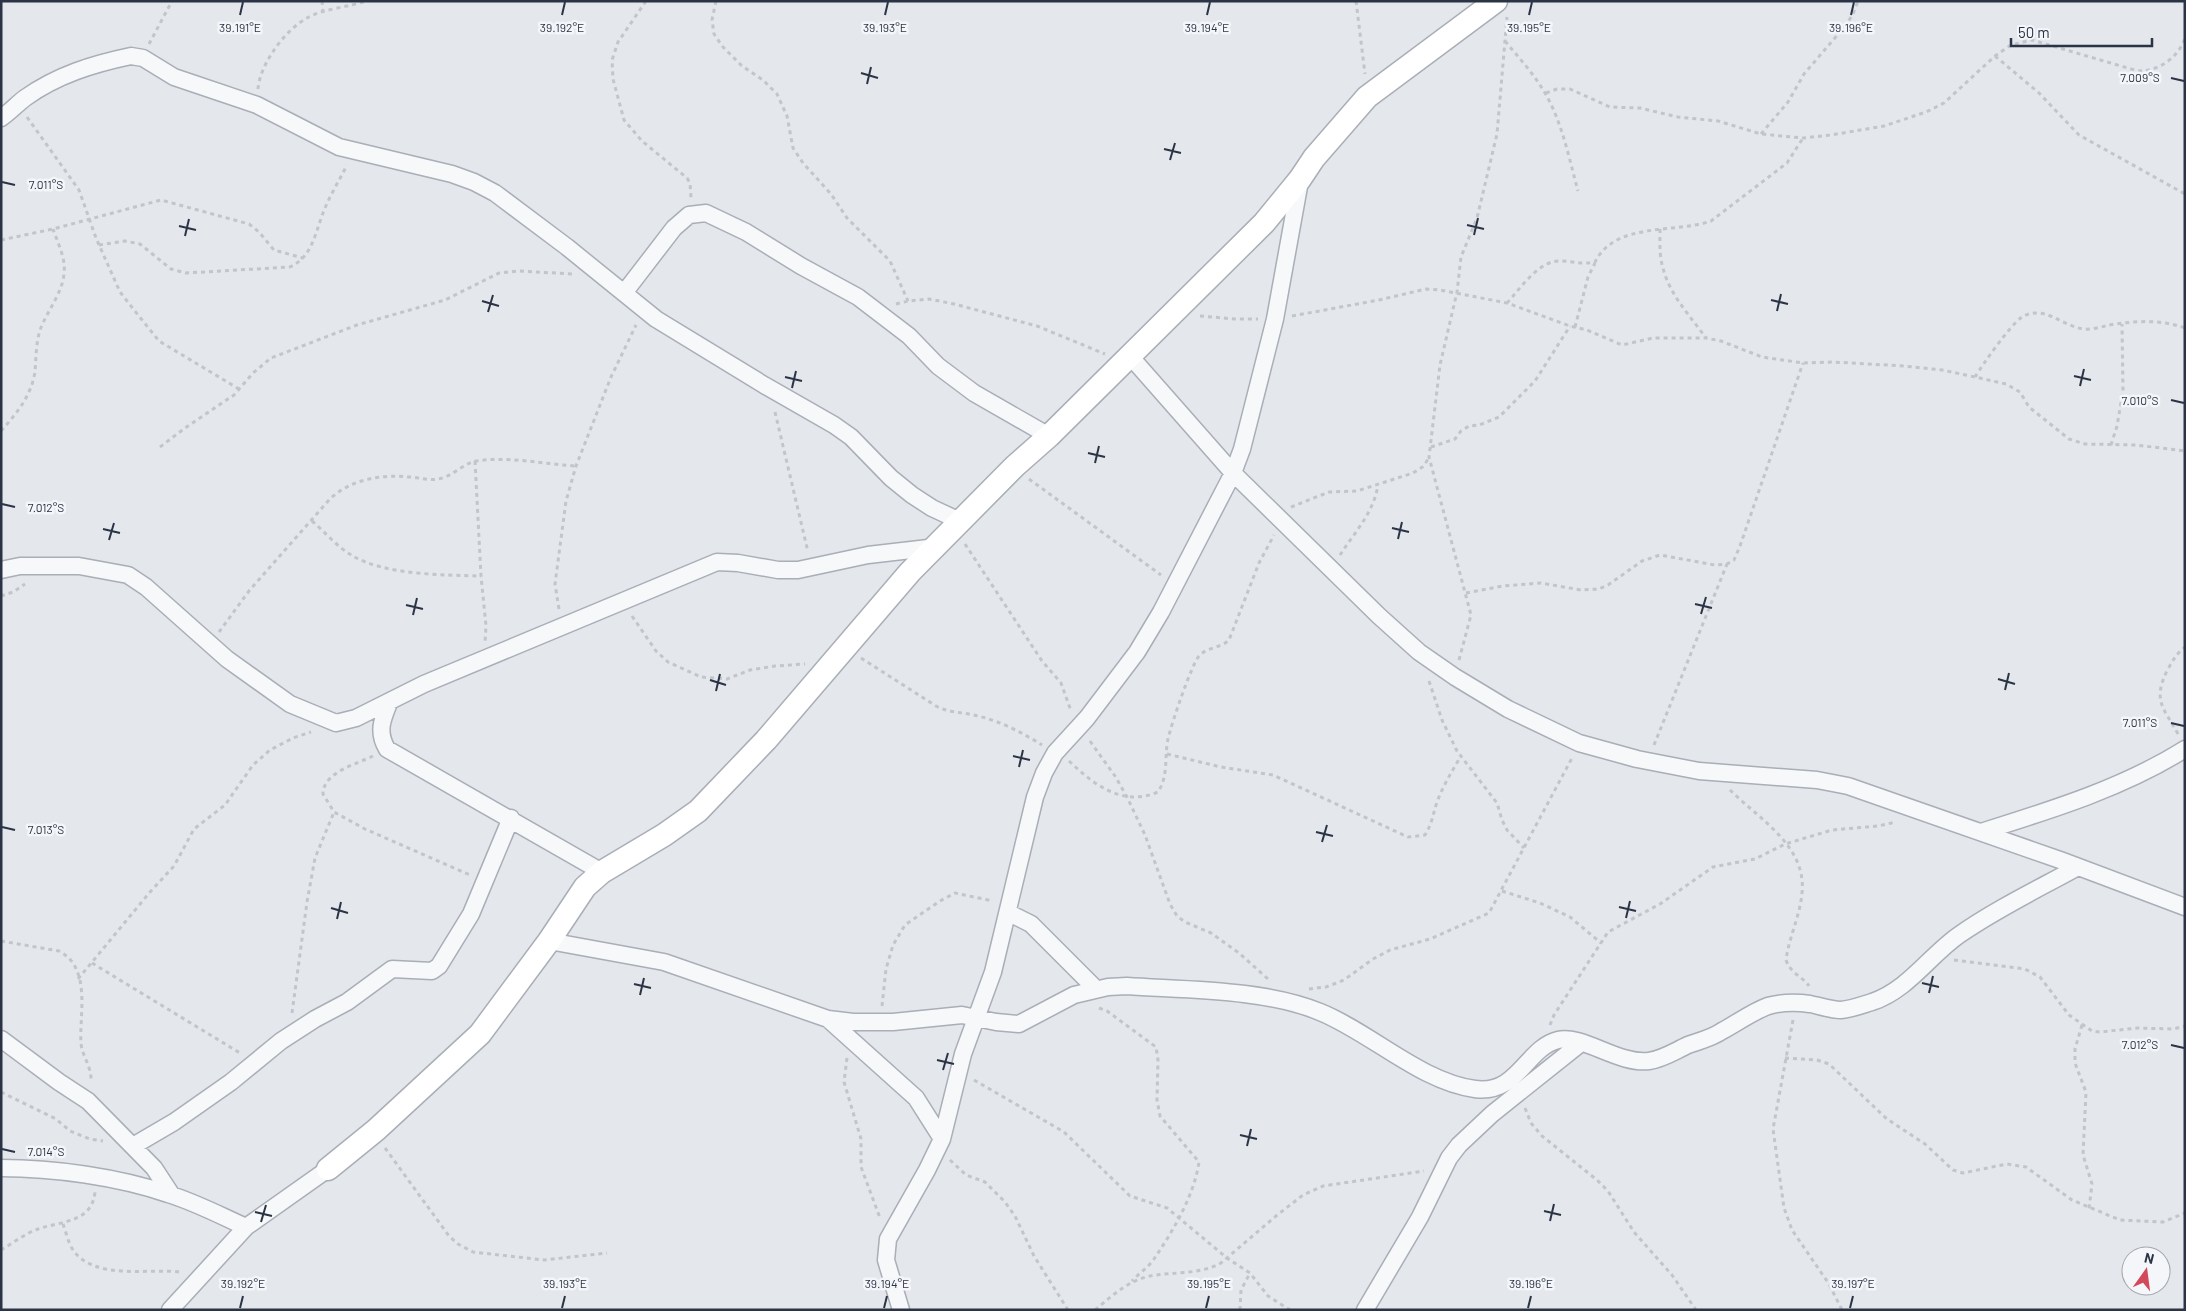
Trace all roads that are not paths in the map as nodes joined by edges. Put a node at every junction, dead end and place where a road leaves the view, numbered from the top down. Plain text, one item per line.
1 (1502, 6) edge
2 (1, 118) edge
3 (1300, 179) junction
4 (624, 293) junction
5 (1127, 359) junction
6 (1049, 436) junction
7 (1233, 473) junction
8 (959, 525) junction
9 (937, 547) junction
10 (1, 570) edge
11 (389, 703) junction
12 (2183, 743) edge
13 (511, 818) junction
14 (1981, 832) junction
15 (2078, 866) junction
16 (602, 872) junction
17 (2185, 907) edge
18 (1010, 910) junction
19 (549, 941) junction
20 (1096, 990) junction
21 (977, 1018) junction
22 (828, 1019) junction
23 (1, 1039) edge
24 (1582, 1043) junction
25 (131, 1144) junction
26 (939, 1145) junction
27 (1, 1168) edge
28 (328, 1169) joint
29 (171, 1194) junction
30 (246, 1227) junction
31 (170, 1310) edge
32 (901, 1310) edge
33 (1365, 1310) edge

1 - 3 street
2 - 4 street
3 - 5 street
3 - 7 street
4 - 6 street
4 - 8 street
5 - 6 street
5 - 7 street
6 - 8 street
7 - 14 street
7 - 18 street
8 - 9 street
9 - 11 street
9 - 16 street
10 - 11 street
11 - 13 street
12 - 14 street
13 - 16 street
13 - 25 street
14 - 15 street
15 - 17 street
15 - 24 street
16 - 19 street
18 - 20 street
18 - 21 street
19 - 22 street
19 - 28 street
20 - 21 street
20 - 24 street
21 - 22 street
21 - 26 street
22 - 26 street
23 - 25 street
24 - 33 street
25 - 29 street
26 - 32 street
27 - 29 street
28 - 30 street
29 - 30 street
30 - 31 street

